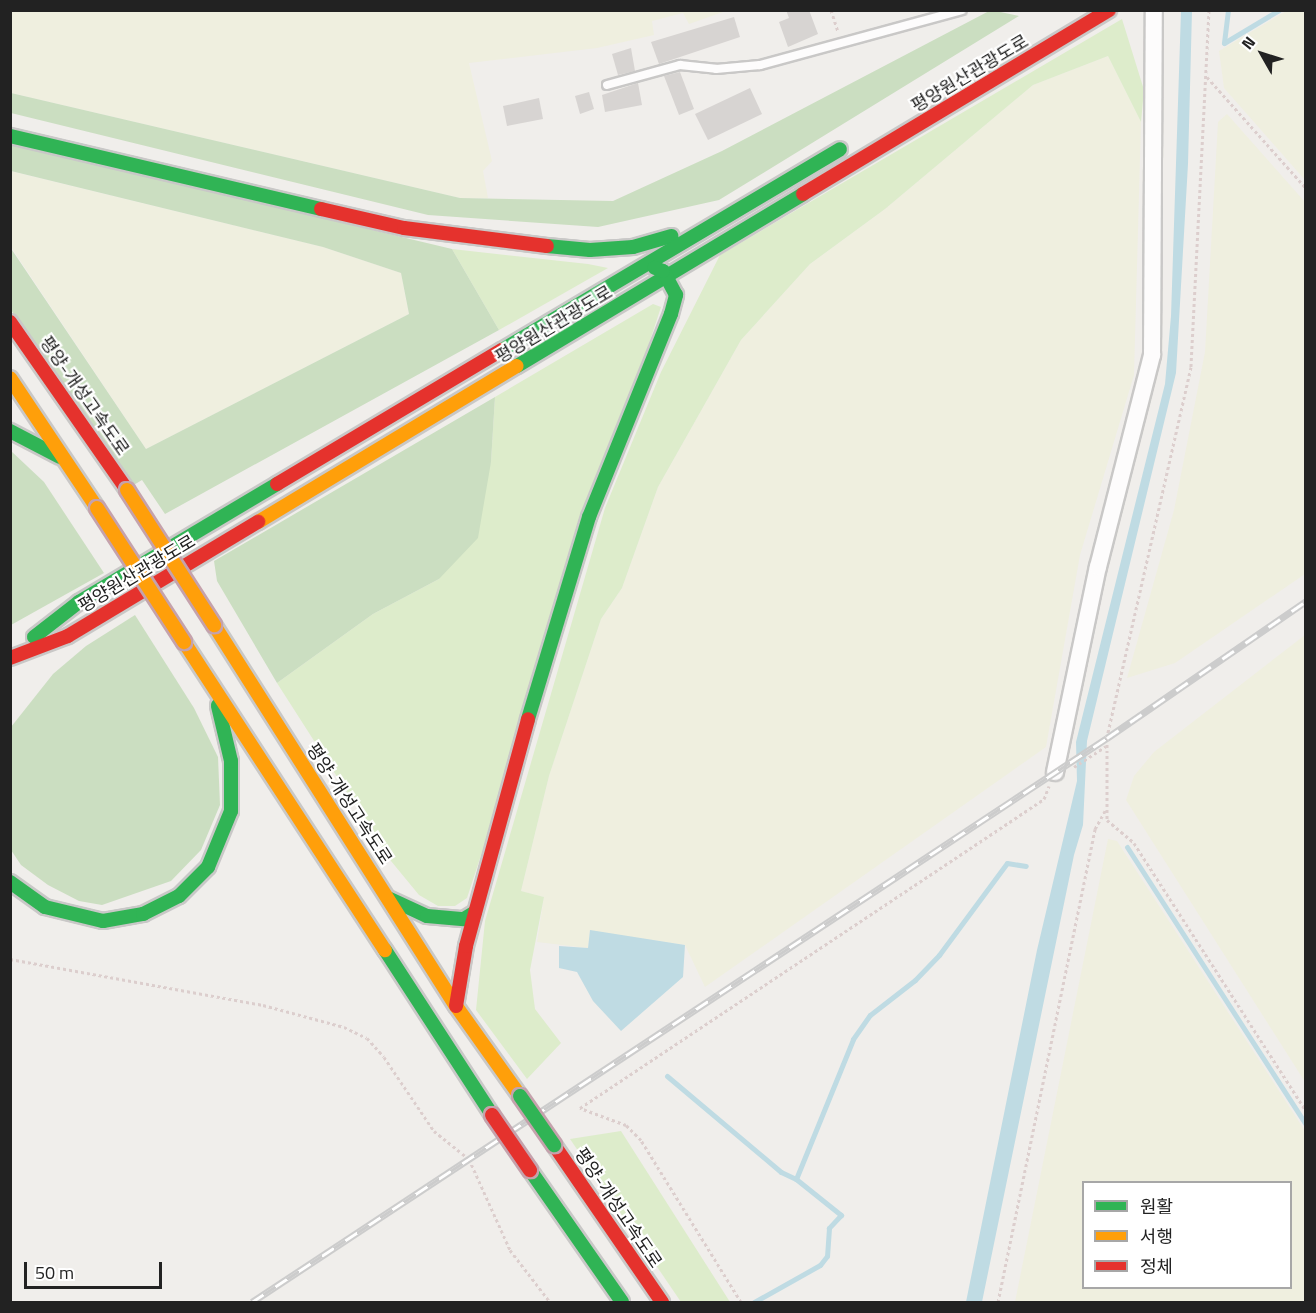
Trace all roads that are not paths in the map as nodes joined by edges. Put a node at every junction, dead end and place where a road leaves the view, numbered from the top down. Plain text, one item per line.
1 (962, 10) edge
2 (1109, 10) edge
3 (1154, 10) edge
4 (607, 85) dead end
5 (10, 136) edge
6 (849, 144) dead end
7 (715, 223) junction
8 (641, 267) junction
9 (668, 278) junction
10 (10, 321) edge
11 (10, 378) edge
12 (10, 431) edge
13 (65, 460) junction
14 (10, 657) edge
15 (206, 671) junction
16 (1054, 772) road end
17 (10, 882) edge
18 (388, 898) junction
19 (475, 912) junction
20 (456, 1006) junction
21 (622, 1302) edge
22 (662, 1302) edge

1 - 4 lane
2 - 9 highway, 평양원산관광도로
3 - 16 street
5 - 7 highway
6 - 7 highway, 평양원산관광도로
7 - 8 highway, 평양원산관광도로
8 - 9 highway
8 - 14 highway, 평양원산관광도로
9 - 14 highway, 평양원산관광도로
9 - 19 highway
10 - 18 highway, 평양-개성고속도로, bridge
11 - 13 highway
12 - 13 highway
13 - 15 highway, bridge
15 - 17 highway
15 - 21 highway, bridge
18 - 19 highway
18 - 20 highway, 평양-개성고속도로
19 - 20 highway
20 - 22 highway, 평양-개성고속도로, bridge

